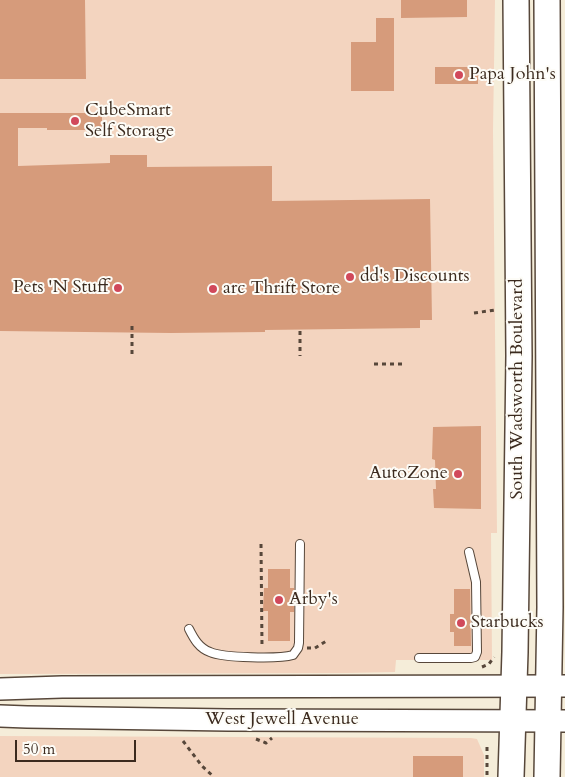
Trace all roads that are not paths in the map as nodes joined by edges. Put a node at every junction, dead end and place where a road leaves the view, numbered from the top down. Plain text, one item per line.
1 (516, 0) edge
2 (547, 0) edge
3 (300, 544) dead end
4 (468, 552) dead end
5 (189, 629) dead end
6 (419, 658) dead end
7 (514, 686) junction
8 (557, 686) edge
9 (0, 689) edge
10 (0, 716) edge
11 (512, 721) junction
12 (557, 721) edge
13 (511, 777) edge
14 (547, 777) edge

1 - 7 main road, South Wadsworth Boulevard
2 - 8 main road, South Wadsworth Boulevard
3 - 5 lane
4 - 6 lane
7 - 8 main road, West Jewell Avenue
7 - 9 main road, West Jewell Avenue
7 - 11 main road, South Wadsworth Boulevard
8 - 12 main road, South Wadsworth Boulevard
10 - 11 main road, West Jewell Avenue
11 - 12 main road, West Jewell Avenue
11 - 13 main road, South Wadsworth Boulevard
12 - 14 main road, South Wadsworth Boulevard

